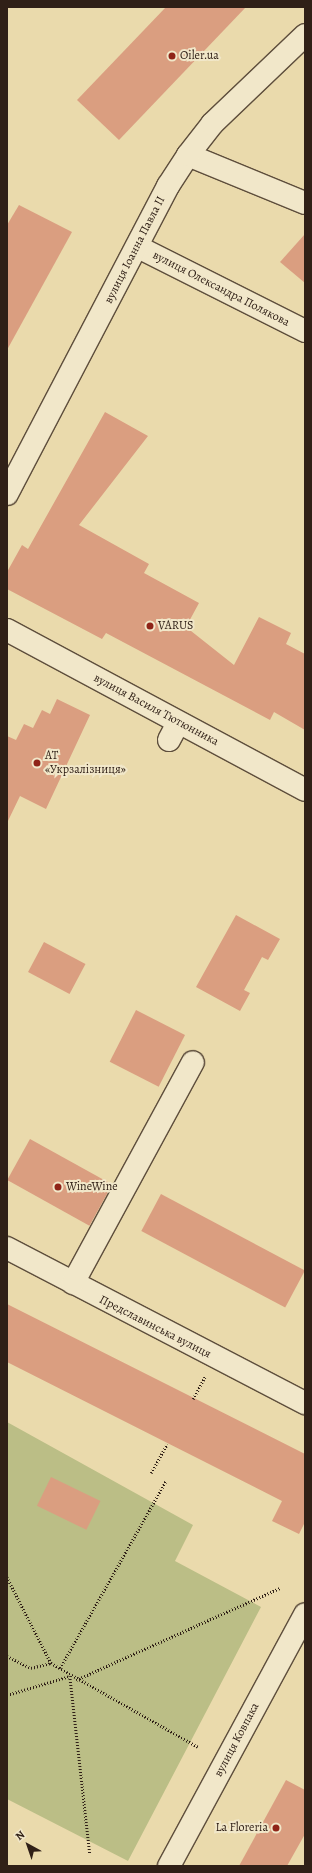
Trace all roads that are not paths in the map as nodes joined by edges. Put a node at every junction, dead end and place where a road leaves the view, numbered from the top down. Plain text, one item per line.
1 (305, 35) edge
2 (188, 155) junction
3 (305, 203) edge
4 (138, 247) junction
5 (305, 331) edge
6 (7, 494) edge
7 (7, 630) edge
8 (305, 790) edge
9 (193, 1062) dead end
10 (7, 1248) edge
11 (73, 1283) junction
12 (305, 1403) edge
13 (305, 1614) edge
14 (170, 1866) edge

1 - 2 street, вулиця Іоанна Павла II
2 - 3 street
2 - 4 street, вулиця Іоанна Павла II
4 - 5 street, вулиця Олександра Полякова
4 - 6 street, вулиця Іоанна Павла II
7 - 8 street, вулиця Василя Тютюнника
9 - 11 street
10 - 11 street, Предславинська вулиця
11 - 12 street, Предславинська вулиця
13 - 14 street, вулиця Ковпака

